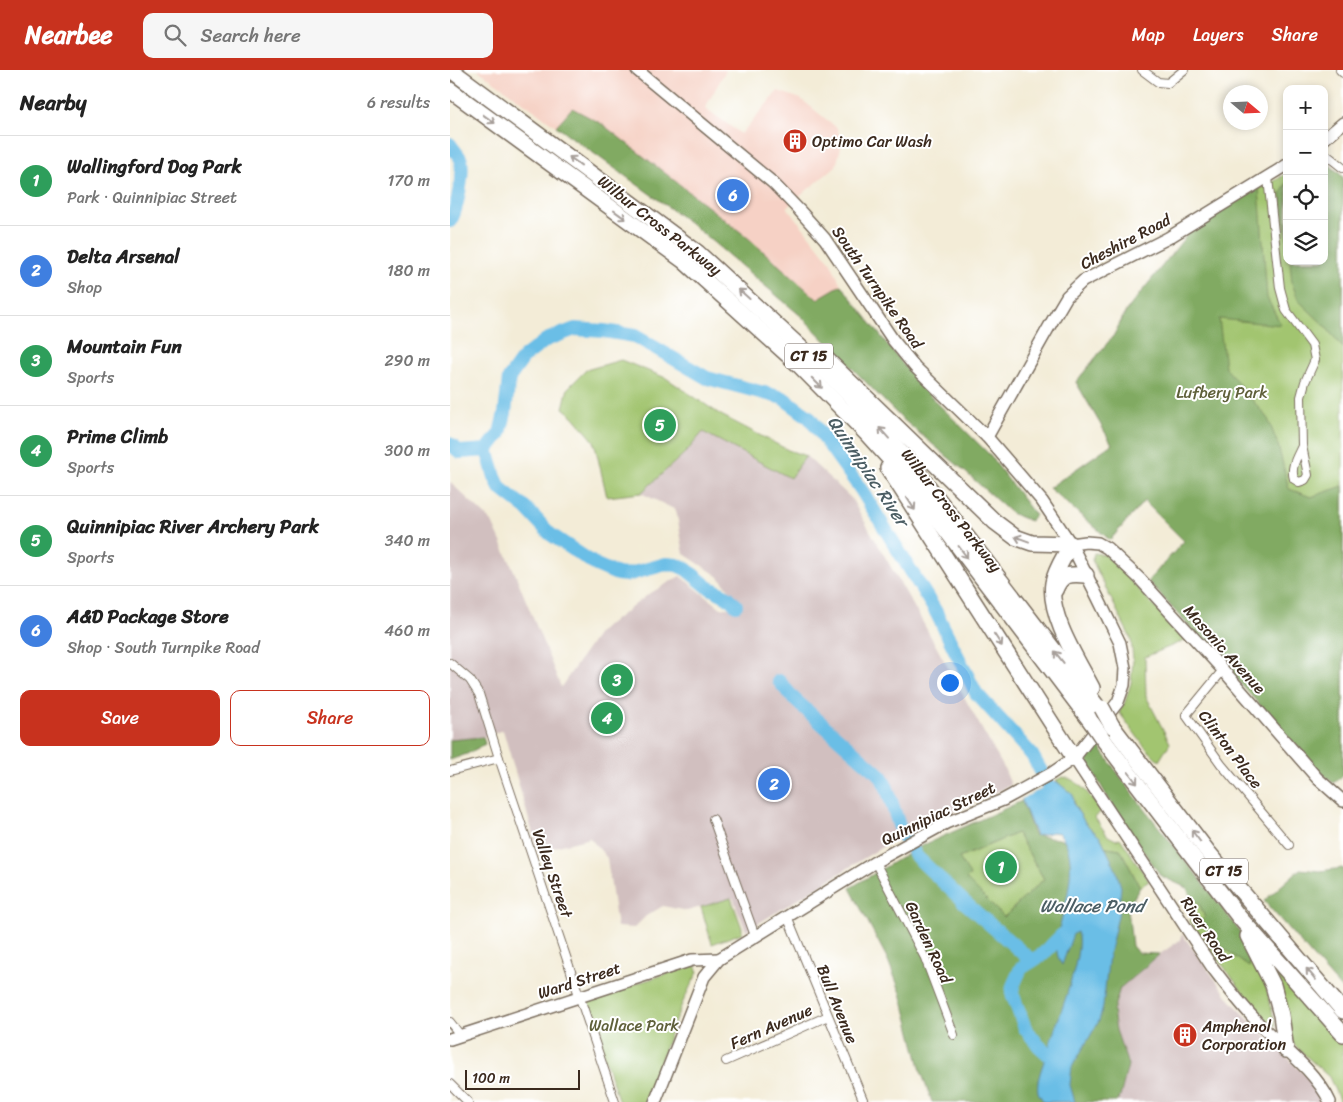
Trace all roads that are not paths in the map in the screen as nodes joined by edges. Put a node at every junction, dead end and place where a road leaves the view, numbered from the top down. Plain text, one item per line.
1 (451, 70) edge
2 (637, 70) edge
3 (1142, 70) edge
4 (1184, 70) edge
5 (1340, 70) edge
6 (1343, 73) edge
7 (450, 90) edge
8 (1343, 123) edge
9 (1328, 136) edge
10 (1328, 156) edge
11 (1283, 168) edge
12 (1343, 168) edge
13 (1268, 178) junction
14 (759, 308) junction
15 (866, 433) junction
16 (987, 437) junction
17 (1302, 446) dead end
18 (1071, 544) junction
19 (1086, 575) junction
20 (1052, 596) junction
21 (450, 663) edge
22 (1223, 670) junction
23 (1098, 713) junction
24 (499, 758) junction
25 (1074, 758) junction
26 (450, 771) edge
27 (1343, 801) edge
28 (713, 819) dead end
29 (1289, 845) dead end
30 (875, 862) junction
31 (787, 916) junction
32 (1239, 916) junction
33 (755, 936) junction
34 (719, 959) junction
35 (581, 997) junction
36 (1343, 1011) edge
37 (828, 1016) junction
38 (450, 1022) edge
39 (1343, 1034) edge
40 (954, 1035) dead end
41 (456, 1037) edge
42 (1286, 1050) junction
43 (726, 1062) dead end
44 (450, 1084) edge
45 (468, 1102) edge
46 (615, 1102) edge
47 (655, 1102) edge
48 (864, 1102) edge
49 (1330, 1102) edge

14 -> 1 highway, Wilbur Cross Parkway / CT 15
2 - 16 main road, South Turnpike Road
3 - 4 street
5 - 6 street
7 -> 15 highway, Wilbur Cross Parkway / CT 15
8 - 9 main road
10 - 12 street
11 - 13 main road, Cheshire Road
13 - 16 main road, Cheshire Road
13 - 17 street
18 -> 14 highway
23 -> 14 highway, Wilbur Cross Parkway / CT 15
15 -> 23 highway, Wilbur Cross Parkway / CT 15
15 -> 25 highway
16 - 18 main road, South Turnpike Road
18 - 19 main road, Quinnipiac Street
18 - 20 highway
18 - 22 main road, Masonic Avenue
19 - 20 highway
19 - 25 main road, Quinnipiac Street
20 - 23 highway
21 - 24 street, Valley Street
22 - 27 main road, Masonic Avenue
22 - 29 street, Clinton Place
23 -> 32 highway, Wilbur Cross Parkway / CT 15, bridge
36 -> 23 highway, Wilbur Cross Parkway / CT 15, bridge
24 - 26 street
24 - 35 street, Valley Street
25 - 30 main road, Quinnipiac Street
25 - 42 main road, River Road
28 - 33 street
30 - 31 main road, Quinnipiac Street
30 - 40 street, Garden Road
31 - 33 main road, Quinnipiac Street
31 - 37 street, Bull Avenue
32 - 39 highway, Wilbur Cross Parkway / CT 15
32 - 42 highway
33 - 34 main road, Quinnipiac Street
34 - 35 main road, Ward Street
34 - 47 main road, Quinnipiac Street
35 - 41 main road, Ward Street
35 - 46 street, Valley Street
37 - 43 street, Fern Avenue
37 - 48 street, Bull Avenue
38 - 41 street
42 - 49 main road, River Road
44 - 45 street

